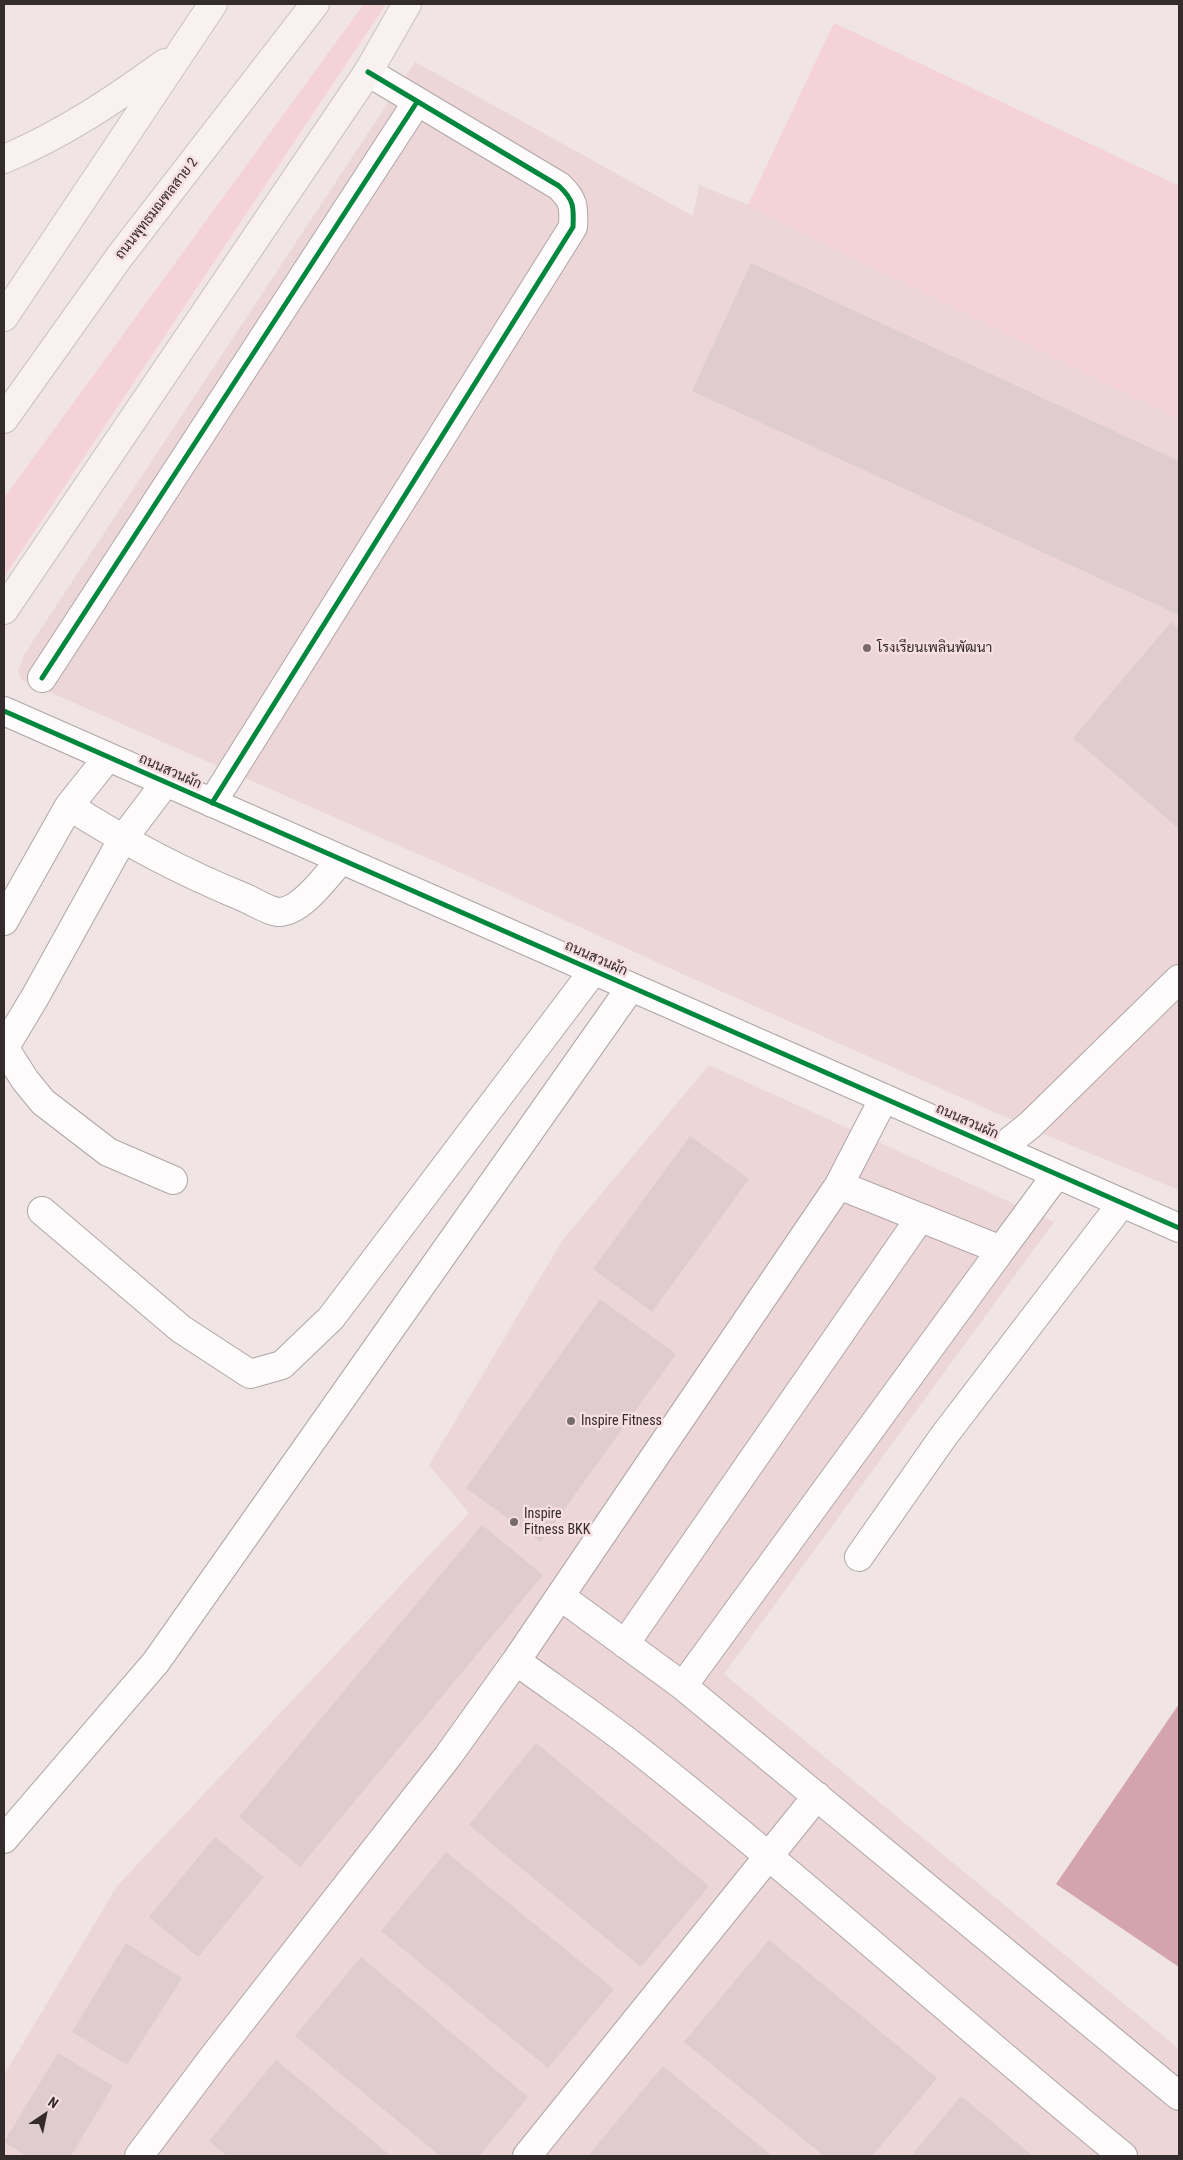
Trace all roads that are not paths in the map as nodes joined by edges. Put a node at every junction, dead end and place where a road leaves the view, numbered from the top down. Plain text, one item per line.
1 (213, 4) edge
2 (315, 4) edge
3 (407, 4) edge
4 (182, 50) junction
5 (368, 72) junction
6 (418, 102) junction
7 (4, 159) edge
8 (22, 288) junction
9 (4, 310) edge
10 (4, 317) edge
11 (4, 420) edge
12 (4, 610) edge
13 (42, 678) dead end
14 (4, 711) edge
15 (108, 757) junction
16 (166, 782) junction
17 (212, 803) junction
18 (68, 806) junction
19 (122, 840) junction
20 (341, 860) junction
21 (4, 921) edge
22 (594, 970) junction
23 (1179, 979) edge
24 (631, 987) junction
25 (4, 1047) edge
26 (884, 1098) junction
27 (1000, 1149) junction
28 (1057, 1174) junction
29 (173, 1180) dead end
30 (839, 1185) junction
31 (1122, 1203) junction
32 (42, 1211) dead end
33 (920, 1218) junction
34 (1179, 1228) edge
35 (1001, 1250) junction
36 (859, 1557) dead end
37 (560, 1596) junction
38 (625, 1644) junction
39 (516, 1661) junction
40 (683, 1686) junction
41 (817, 1796) junction
42 (4, 1839) edge
43 (767, 1855) junction
44 (1179, 2096) edge
45 (139, 2156) edge
46 (527, 2156) edge
47 (1123, 2156) edge

1 - 4 main road
2 - 11 main road, ถนนพุทธมณฑลสาย 2
3 - 5 main road
4 - 7 main road
4 - 8 main road
5 - 6 street
5 - 12 main road
6 - 13 street
6 - 17 street
8 - 9 main road
8 - 10 main road
14 - 15 street, ถนนสวนผัก
15 - 16 street, ถนนสวนผัก
15 - 18 street
16 - 17 street, ถนนสวนผัก
16 - 19 street
17 - 20 street, ถนนสวนผัก
18 - 19 street
18 - 21 street
19 - 20 street
19 - 25 street
20 - 22 street, ถนนสวนผัก
22 - 24 street, ถนนสวนผัก
22 - 32 street
23 - 27 street
24 - 26 street, ถนนสวนผัก
24 - 42 street
25 - 29 street
26 - 27 street, ถนนสวนผัก
26 - 30 street
27 - 28 street, ถนนสวนผัก
28 - 31 street, ถนนสวนผัก
28 - 35 street
30 - 33 street
30 - 37 street
31 - 34 street, ถนนสวนผัก
31 - 36 street
33 - 35 street
33 - 38 street
35 - 40 street
37 - 38 street
37 - 39 street
38 - 40 street
39 - 43 street
39 - 45 street
40 - 41 street
41 - 43 street
41 - 44 street
43 - 46 street
43 - 47 street

